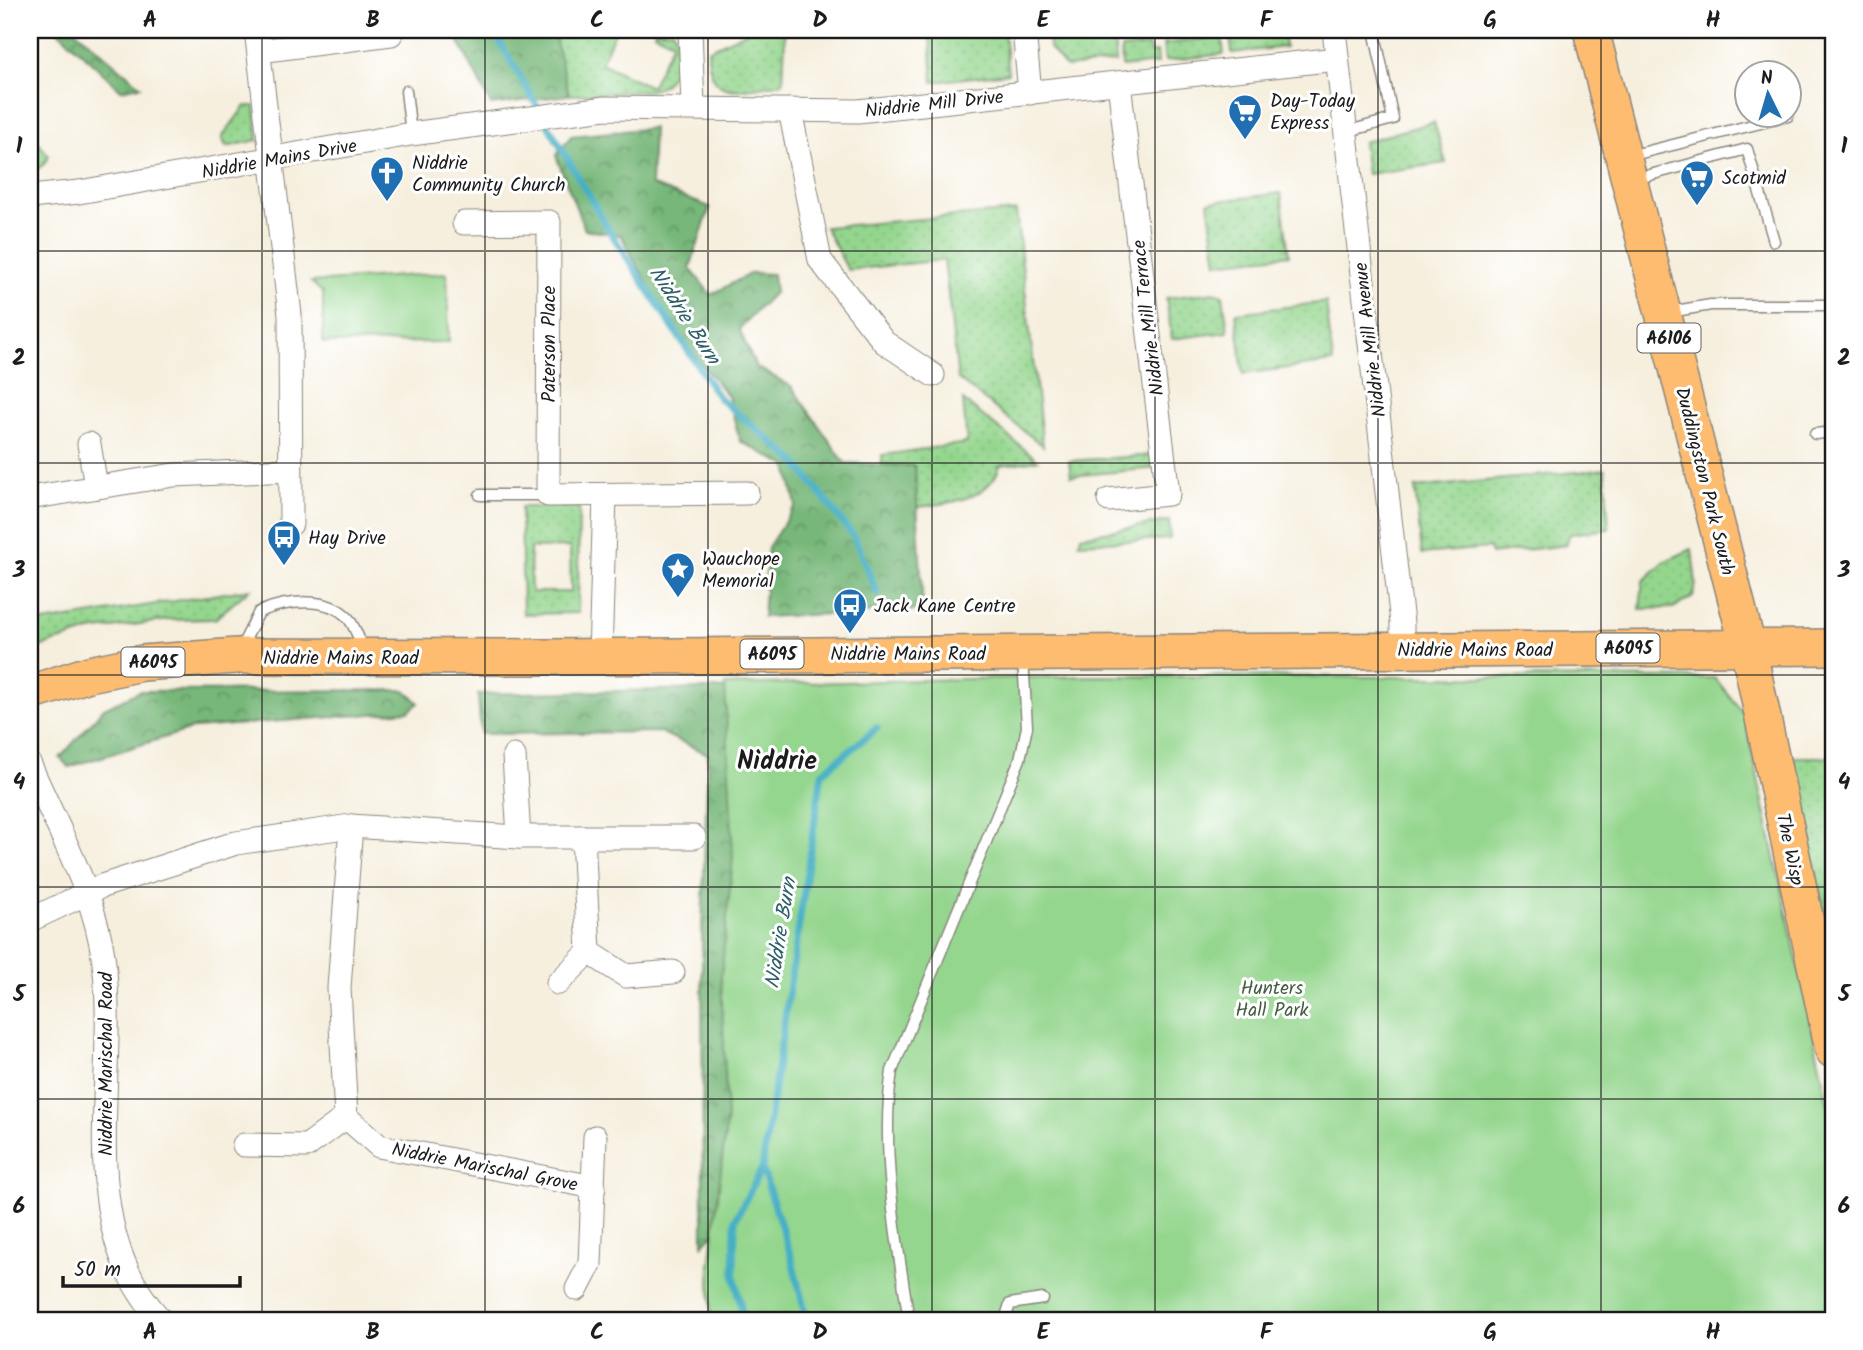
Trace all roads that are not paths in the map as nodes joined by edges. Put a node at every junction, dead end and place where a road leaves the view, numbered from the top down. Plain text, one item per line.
1 (690, 30) edge
2 (1024, 30) edge
3 (1334, 30) edge
4 (1374, 30) edge
5 (1591, 30) edge
6 (391, 34) dead end
7 (258, 40) edge
8 (1337, 60) junction
9 (1119, 83) junction
10 (406, 91) dead end
11 (1030, 93) junction
12 (693, 107) junction
13 (790, 110) junction
14 (529, 117) joint
15 (1745, 130) edge
16 (1345, 132) junction
17 (411, 134) junction
18 (272, 157) junction
19 (1626, 169) junction
20 (30, 197) edge
21 (464, 223) dead end
22 (1774, 241) dead end
23 (1833, 305) edge
24 (1663, 313) junction
25 (933, 375) dead end
26 (1833, 432) edge
27 (1815, 434) dead end
28 (89, 444) dead end
29 (290, 470) junction
30 (96, 487) junction
31 (747, 493) dead end
32 (480, 495) dead end
33 (548, 495) junction
34 (605, 496) junction
35 (35, 497) dead end
36 (1109, 500) dead end
37 (292, 524) dead end
38 (1748, 647) junction
39 (1833, 647) edge
40 (1402, 650) junction
41 (1022, 652) junction
42 (237, 656) junction
43 (600, 656) junction
44 (368, 657) junction
45 (30, 692) edge
46 (514, 756) dead end
47 (30, 765) edge
48 (351, 826) junction
49 (519, 837) junction
50 (583, 837) junction
51 (694, 837) dead end
52 (86, 894) junction
53 (30, 920) edge
54 (589, 953) junction
55 (673, 972) dead end
56 (558, 983) dead end
57 (1833, 1050) edge
58 (346, 1117) junction
59 (595, 1137) dead end
60 (244, 1145) dead end
61 (594, 1186) junction
62 (577, 1289) dead end
63 (1043, 1299) dead end
64 (161, 1320) edge
65 (909, 1320) edge
66 (1004, 1320) edge

1 - 12 street
2 - 11 street
3 - 8 street, Niddrie Mill Avenue
4 - 16 lane
5 - 19 main road, Duddingston Park South / A6106
6 - 7 street
7 - 18 street
8 - 9 street, Niddrie Mill Drive
8 - 16 street, Niddrie Mill Avenue
9 - 11 street, Niddrie Mill Drive
9 - 36 street, Niddrie Mill Terrace
10 - 17 lane
11 - 13 street, Niddrie Mill Drive
12 - 13 street, Niddrie Mill Drive
12 - 14 street, Niddrie Mill Drive
13 - 25 street
14 - 17 street, Niddrie Mains Drive
15 - 19 lane
16 - 40 street, Niddrie Mill Avenue
17 - 18 street, Niddrie Mains Drive
18 - 20 street, Niddrie Mains Drive
18 - 29 street
19 - 22 lane
19 - 24 main road, Duddingston Park South / A6106
21 - 33 street, Paterson Place
23 - 24 lane
24 - 38 main road, Duddingston Park South / A6106
26 - 27 lane
28 - 30 street
29 - 30 street
29 - 37 street
30 - 35 street
31 - 34 street
32 - 33 lane
33 - 34 street
34 - 43 street
38 - 39 main road, A6095
38 - 40 main road, Niddrie Mains Road / A6095
38 - 57 main road, The Wisp / A6106
40 - 41 main road, Niddrie Mains Road / A6095
41 - 43 main road, Niddrie Mains Road / A6095
41 - 65 lane
42 - 44 main road, Niddrie Mains Road / A6095
42 - 44 lane
42 - 45 main road, Niddrie Mains Road / A6095
43 - 44 main road, Niddrie Mains Road / A6095
46 - 49 street
47 - 52 street, Niddrie Marischal Road
48 - 49 street
48 - 52 street
48 - 58 street
49 - 50 street
50 - 51 street
50 - 54 street
52 - 53 street
52 - 64 street, Niddrie Marischal Road
54 - 55 street
54 - 56 street
58 - 60 street
58 - 61 street, Niddrie Marischal Grove
59 - 61 street, Niddrie Marischal Grove
61 - 62 street, Niddrie Marischal Grove
63 - 66 lane

